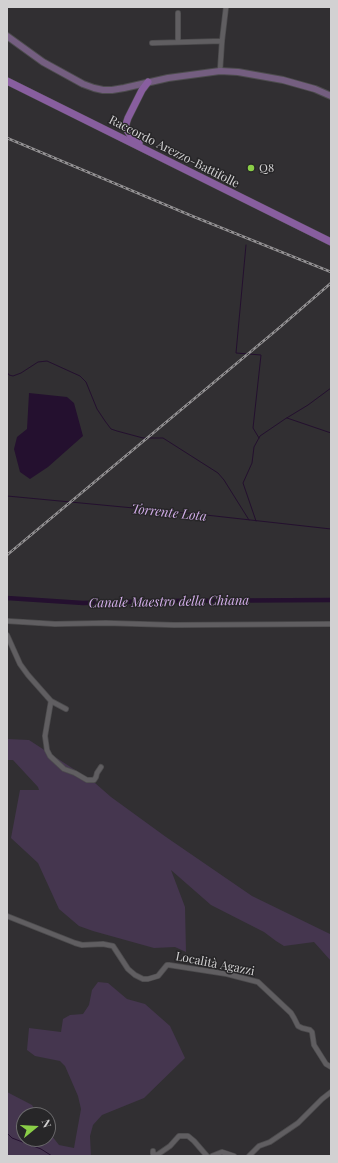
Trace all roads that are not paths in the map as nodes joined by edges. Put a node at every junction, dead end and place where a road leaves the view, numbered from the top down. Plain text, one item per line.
1 (226, 7) edge
2 (178, 13) dead end
3 (7, 36) edge
4 (178, 42) junction
5 (222, 42) junction
6 (152, 43) dead end
7 (220, 71) junction
8 (7, 81) edge
9 (148, 82) junction
10 (331, 96) edge
11 (150, 152) junction
12 (331, 242) edge
13 (7, 621) edge
14 (331, 624) edge
15 (7, 635) edge
16 (51, 701) junction
17 (66, 709) dead end
18 (101, 767) dead end
19 (7, 916) edge
20 (331, 1067) edge
21 (331, 1092) edge
22 (153, 1152) dead end
23 (207, 1156) edge
24 (212, 1156) edge
25 (234, 1156) edge
26 (249, 1156) edge

1 - 5 street
2 - 4 street
3 - 9 main road
4 - 5 street
4 - 6 street
5 - 7 street
7 - 9 main road
7 - 10 main road
8 - 11 main road, Raccordo Arezzo-Battifolle
9 - 11 main road
11 - 12 main road, Raccordo Arezzo-Battifolle
13 - 14 street
15 - 16 street
16 - 17 street
16 - 18 street
19 - 20 street, Località Agazzi
21 - 26 street
22 - 23 street
24 - 25 street

